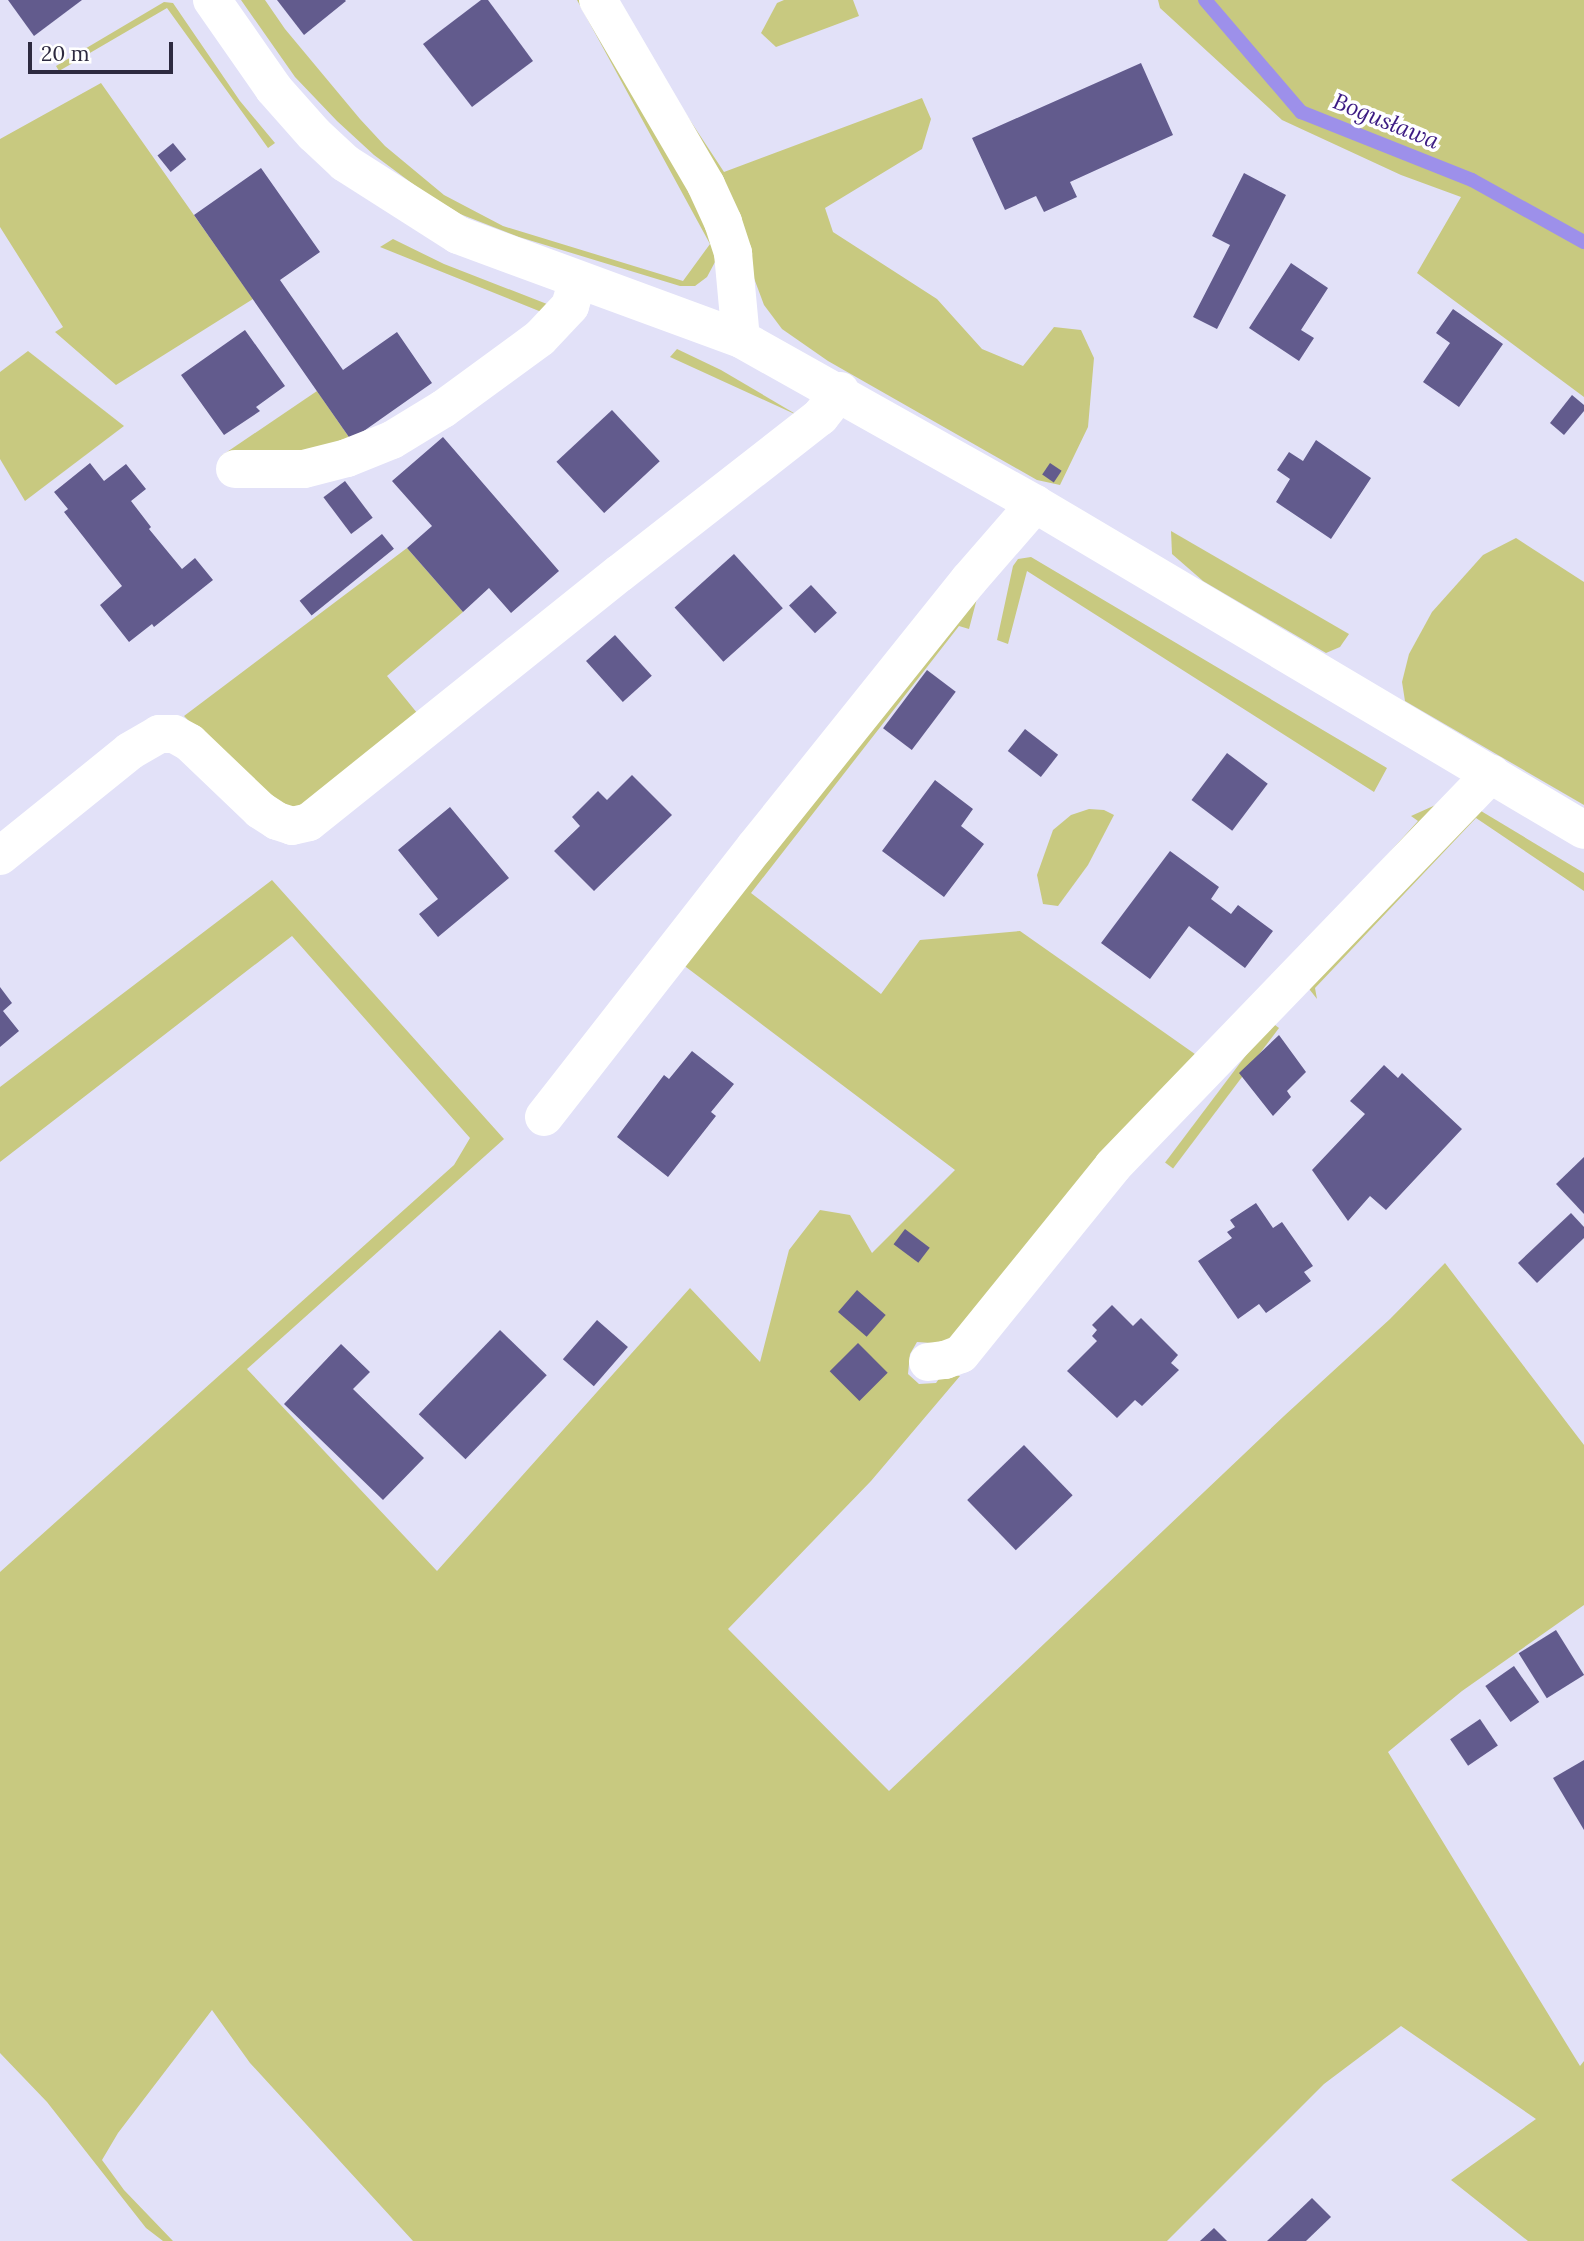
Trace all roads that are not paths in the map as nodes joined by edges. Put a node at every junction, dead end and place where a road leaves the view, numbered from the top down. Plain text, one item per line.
1 (212, 0) edge
2 (598, 0) edge
3 (578, 280) junction
4 (741, 339) junction
5 (840, 391) junction
6 (235, 469) dead end
7 (1035, 504) junction
8 (1491, 774) junction
9 (1584, 830) edge
10 (0, 856) edge
11 (544, 1117) dead end
12 (928, 1362) dead end

1 - 3 street
2 - 4 street
3 - 4 street
3 - 6 street
4 - 5 street
5 - 7 street
5 - 10 street
7 - 8 street
7 - 11 street
8 - 9 street
8 - 12 street

